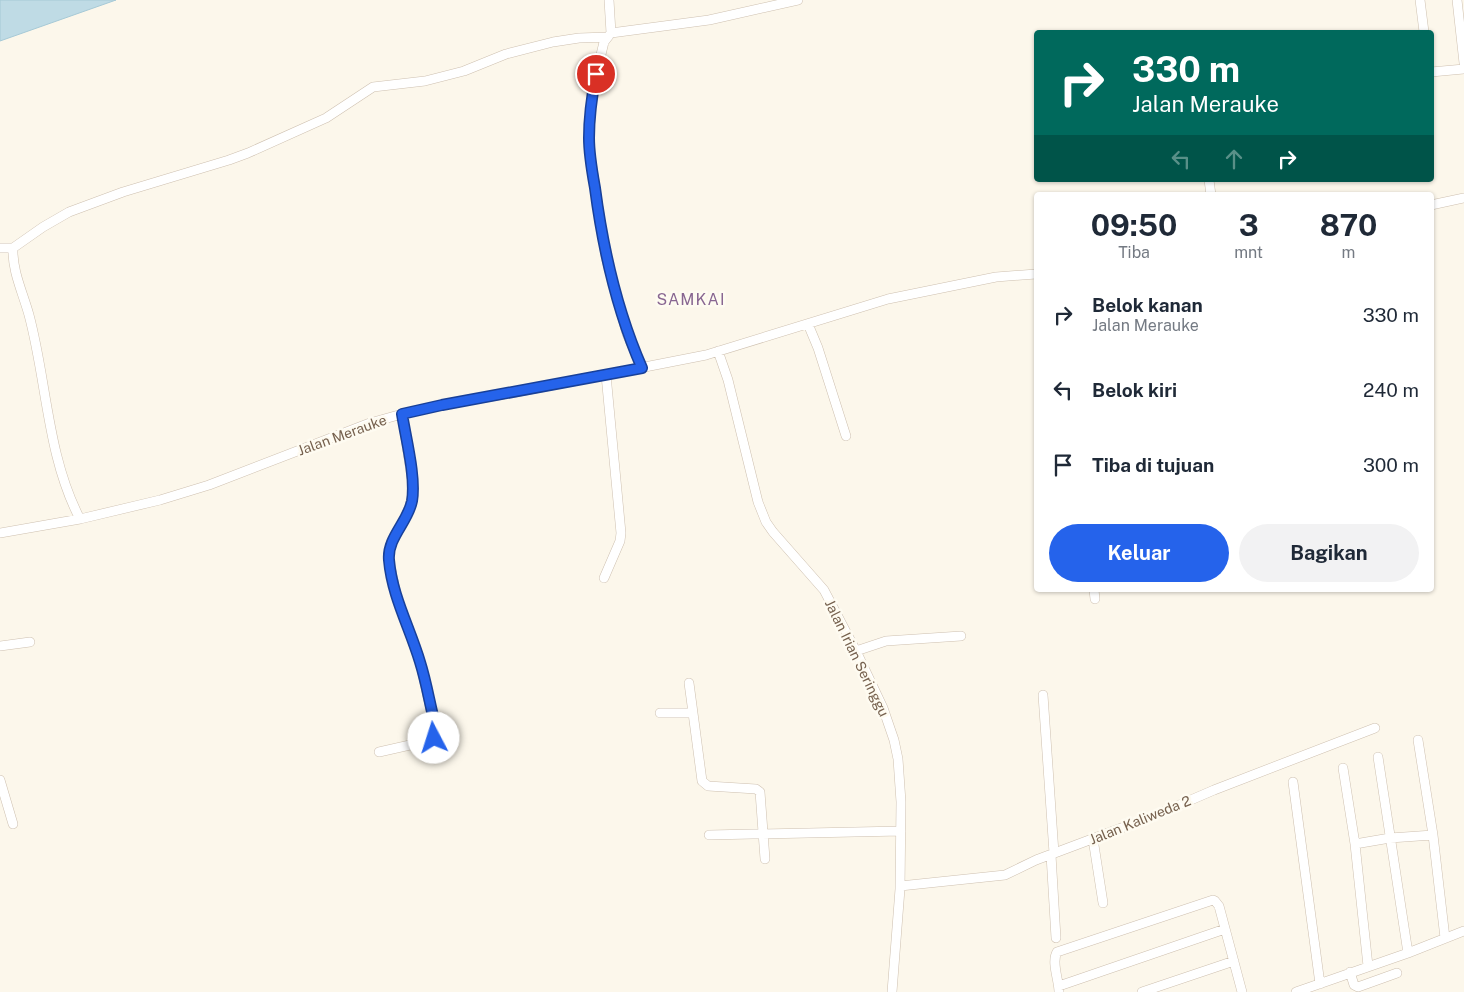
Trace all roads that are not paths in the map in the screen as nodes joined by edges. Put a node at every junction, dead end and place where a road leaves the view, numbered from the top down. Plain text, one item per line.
1 (609, 0) edge
2 (798, 0) edge
3 (1420, 0) edge
4 (1457, 0) edge
5 (1424, 30) edge
6 (609, 35) junction
7 (1464, 63) edge
8 (1464, 69) edge
9 (1434, 72) edge
10 (1464, 198) edge
11 (1434, 204) edge
12 (0, 248) edge
13 (14, 248) junction
14 (1034, 274) edge
15 (808, 324) junction
16 (718, 351) junction
17 (642, 368) junction
18 (606, 375) junction
19 (402, 414) junction
20 (846, 436) dead end
21 (80, 519) junction
22 (0, 533) edge
23 (604, 578) dead end
24 (961, 636) dead end
25 (30, 642) dead end
26 (0, 646) edge
27 (856, 651) junction
28 (689, 683) dead end
29 (1044, 695) dead end
30 (660, 713) dead end
31 (693, 713) junction
32 (1375, 728) dead end
33 (1418, 740) dead end
34 (379, 752) dead end
35 (1378, 757) dead end
36 (1343, 768) dead end
37 (0, 780) edge
38 (1293, 782) dead end
39 (13, 824) dead end
40 (901, 831) junction
41 (709, 835) dead end
42 (763, 835) junction
43 (1433, 835) junction
44 (1390, 838) junction
45 (1093, 839) junction
46 (1355, 844) junction
47 (1052, 854) junction
48 (765, 859) dead end
49 (900, 886) junction
50 (1103, 903) dead end
51 (1225, 929) junction
52 (1464, 931) edge
53 (1056, 938) dead end
54 (1445, 938) junction
55 (1408, 953) junction
56 (1234, 961) junction
57 (1368, 966) junction
58 (1351, 973) junction
59 (1397, 973) dead end
60 (1320, 984) junction
61 (1059, 989) edge
62 (892, 992) edge
63 (1142, 992) edge
64 (1242, 992) edge
65 (1296, 992) edge

1 - 6 street
2 - 6 street
3 - 5 street
4 - 7 street
6 - 13 street
6 - 17 street
8 - 9 street
10 - 11 street
12 - 13 street
13 - 21 street
14 - 15 street, Jalan Merauke
15 - 16 street, Jalan Merauke
15 - 20 street
16 - 17 street, Jalan Merauke
16 - 27 street, Jalan Irian Seringgu
17 - 18 street, Jalan Merauke
18 - 19 street, Jalan Merauke
18 - 23 street
19 - 21 street, Jalan Merauke
19 - 34 street
21 - 22 street, Jalan Merauke
24 - 27 street
25 - 26 street
27 - 40 street, Jalan Irian Seringgu
28 - 31 street
29 - 47 street
30 - 31 street
31 - 42 street
32 - 45 street, Jalan Kaliweda 2
33 - 43 street
35 - 44 street
36 - 46 street
37 - 39 street
38 - 60 street
40 - 42 street
40 - 49 street, Jalan Irian Seringgu
41 - 42 street
42 - 48 street
43 - 44 street
43 - 54 street
44 - 46 street
44 - 55 street
45 - 47 street, Jalan Kaliweda 2
45 - 50 street
46 - 57 street
47 - 49 street, Jalan Kaliweda 2
47 - 53 street
49 - 62 street, Jalan Irian Seringgu
51 - 56 street
51 - 61 street
51 - 61 street
52 - 54 street
54 - 55 street
55 - 57 street
56 - 63 street
56 - 64 street
57 - 58 street
58 - 59 street
58 - 60 street
60 - 65 street

